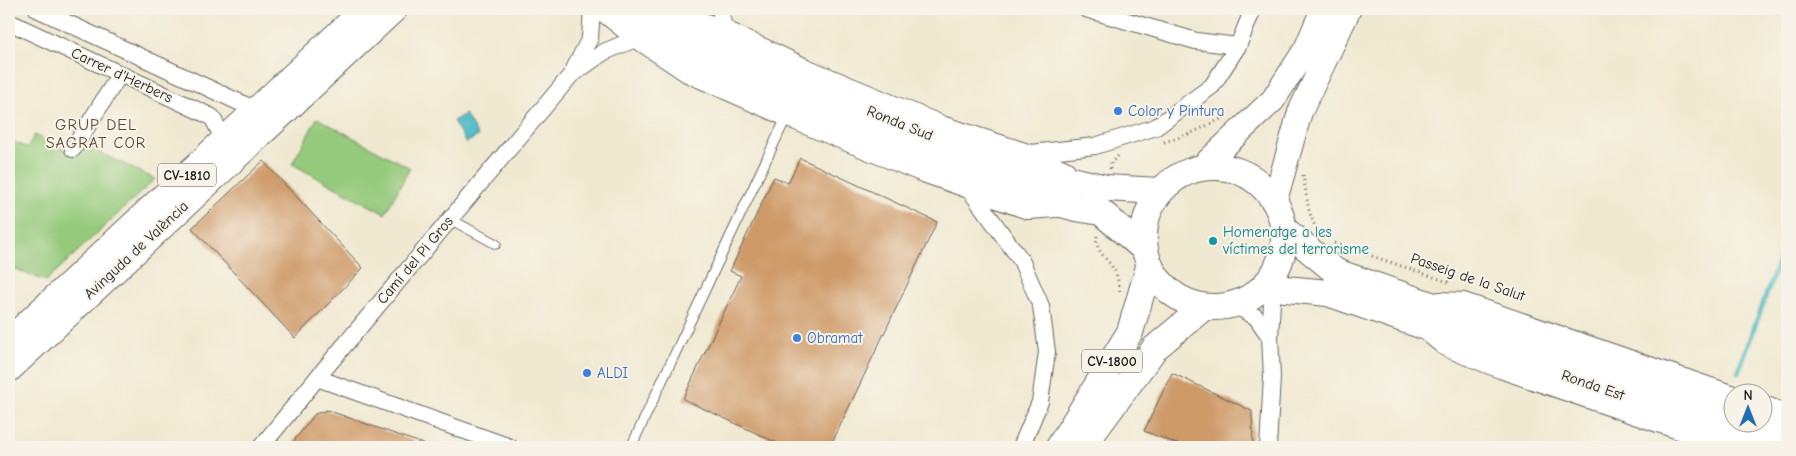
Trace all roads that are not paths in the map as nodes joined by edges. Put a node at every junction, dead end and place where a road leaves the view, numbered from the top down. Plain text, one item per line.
1 (37, 9) edge
2 (365, 9) edge
3 (394, 9) edge
4 (592, 9) edge
5 (597, 9) edge
6 (621, 9) edge
7 (657, 9) edge
8 (687, 9) edge
9 (720, 9) edge
10 (1086, 9) edge
11 (1253, 9) edge
12 (1323, 9) edge
13 (1349, 9) edge
14 (9, 22) edge
15 (724, 28) junction
16 (635, 39) junction
17 (1238, 46) junction
18 (120, 74) junction
19 (571, 75) junction
20 (256, 110) junction
21 (786, 118) junction
22 (224, 140) junction
23 (73, 149) dead end
24 (1030, 153) junction
25 (1203, 166) junction
26 (1106, 188) junction
27 (969, 190) junction
28 (1159, 191) junction
29 (1275, 200) junction
30 (1076, 208) junction
31 (450, 219) junction
32 (1285, 230) junction
33 (496, 244) dead end
34 (1146, 258) junction
35 (1264, 287) junction
36 (1234, 305) junction
37 (1204, 307) junction
38 (1416, 312) junction
39 (1270, 336) junction
40 (9, 341) edge
41 (9, 369) edge
42 (317, 378) junction
43 (1724, 391) edge
44 (1724, 407) edge
45 (1774, 407) edge
46 (1787, 412) edge
47 (1774, 423) edge
48 (1787, 428) edge
49 (488, 443) edge
50 (262, 447) edge
51 (510, 447) edge
52 (631, 447) edge
53 (1021, 447) edge
54 (1058, 447) edge
55 (1084, 447) edge
56 (1268, 447) edge
57 (1725, 447) edge
58 (1772, 447) edge

1 - 20 street, Carrer d'Herbers
2 - 20 main road, Avinguda de València / CV-1810
3 - 41 main road, Avinguda de València / CV-1810
4 - 19 street, Camí del Pi Gros
5 - 16 street, Ronda Sud
6 - 30 main road, Ronda Sud
7 - 26 main road, Ronda Sud
8 - 15 street
9 - 15 street
10 - 17 street
11 - 17 street
12 - 25 main road
13 - 29 main road
14 - 18 street, Carrer d'Herbers
15 - 24 street
16 - 19 street, Camí del Pi Gros
16 - 21 street, Ronda Sud
17 - 24 street
18 - 22 street, Carrer d'Herbers
18 - 23 street
19 - 31 street, Camí del Pi Gros
20 - 22 main road, Avinguda de València / CV-1810
21 - 27 street, Ronda Sud
21 - 52 lane
22 - 40 main road, Avinguda de València / CV-1810
24 - 26 street
25 - 28 main road
25 - 29 main road
26 - 28 main road, Ronda Sud
27 - 30 street, Ronda Sud
27 - 53 street
28 - 34 main road
29 - 32 main road
30 - 34 main road, Ronda Sud
31 - 33 lane
31 - 42 street, Camí del Pi Gros
32 - 35 main road
32 - 38 main road, Ronda Est
34 - 37 main road
34 - 54 main road, CV-1800
35 - 36 main road
35 - 38 main road, Ronda Est
35 - 39 street
36 - 37 main road
36 - 39 street
37 - 55 main road, CV-1800
38 - 43 street, Ronda Est
38 - 44 main road, Ronda Est
38 - 57 street, Ronda Est
38 - 58 main road, Ronda Est
39 - 56 street
42 - 49 street
42 - 50 street, Camí del Pi Gros
45 - 46 street
47 - 48 main road
49 - 51 street

